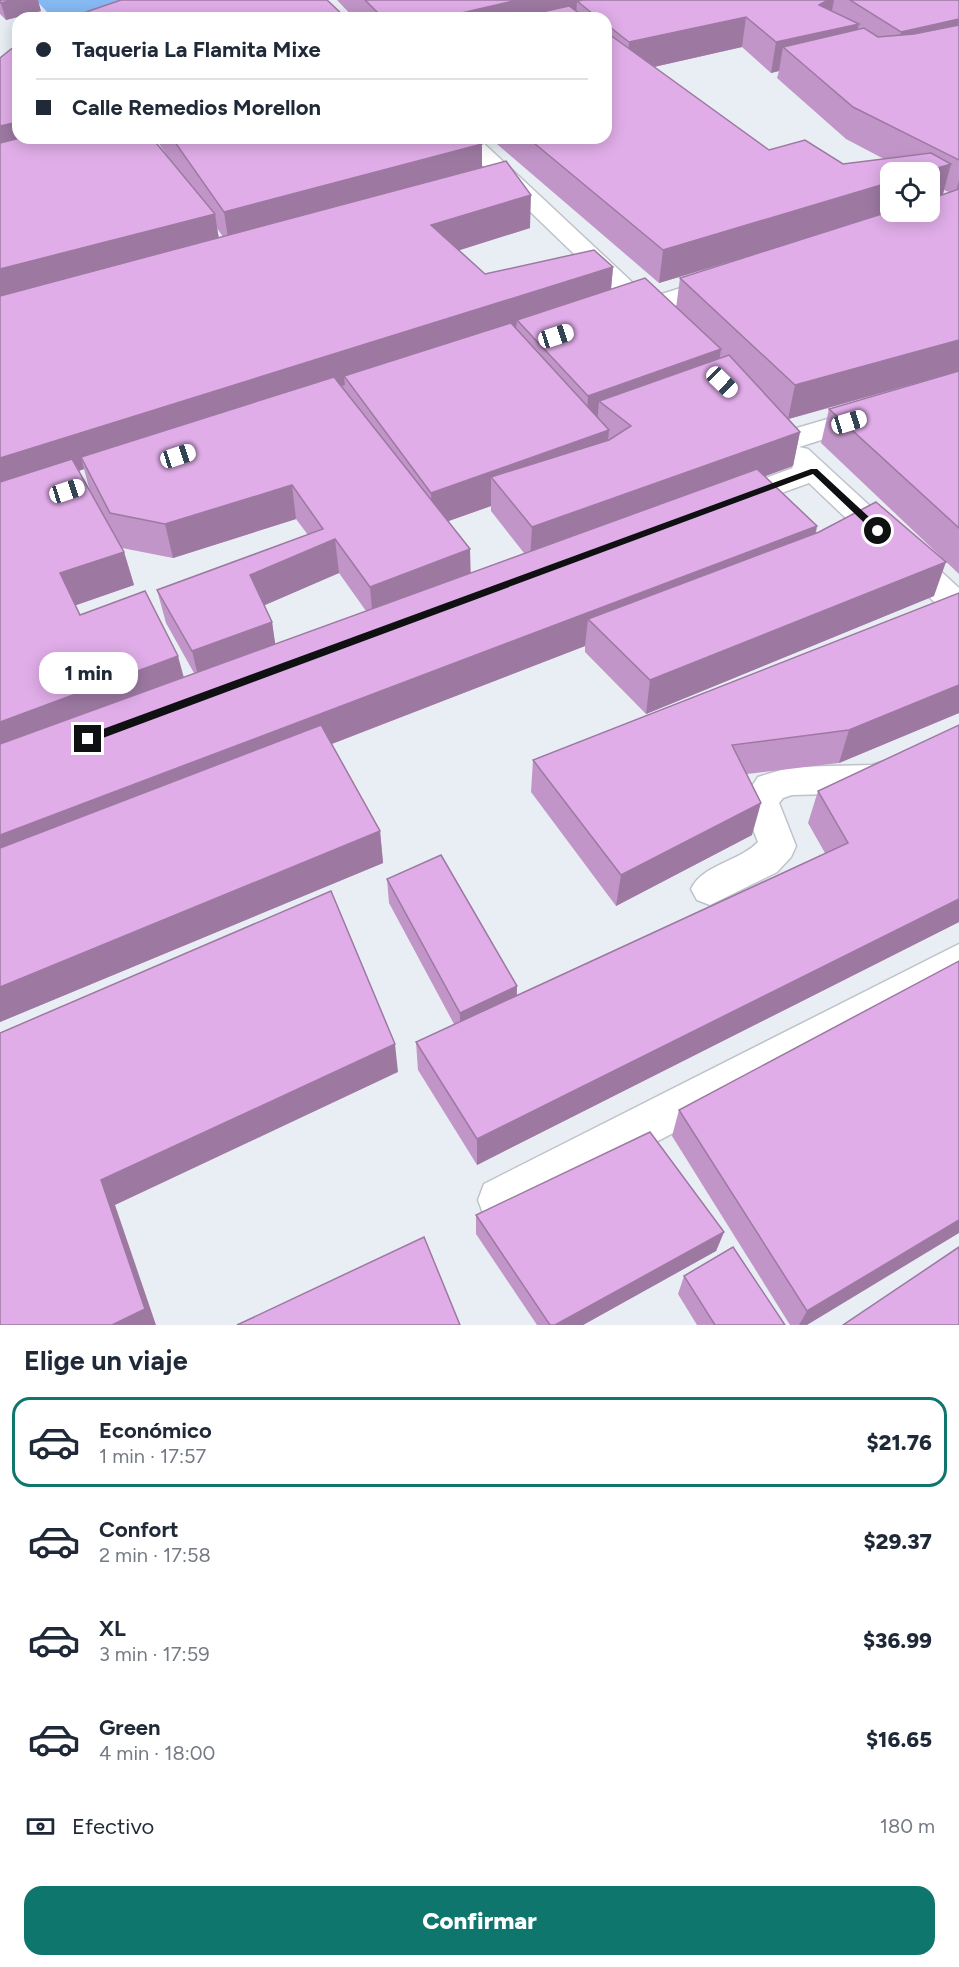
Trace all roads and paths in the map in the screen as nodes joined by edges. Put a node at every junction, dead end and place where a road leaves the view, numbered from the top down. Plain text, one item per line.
1 (471, 144) edge
2 (506, 178) junction
3 (476, 186) edge
4 (746, 276) edge
5 (645, 308) junction
6 (600, 322) edge
7 (669, 332) edge
8 (893, 409) edge
9 (814, 471) junction
10 (702, 512) edge
11 (959, 608) edge
12 (926, 621) edge
13 (959, 742) edge
14 (710, 890) dead end
15 (959, 962) edge
16 (500, 1200) dead end

1 - 2 street
2 - 3 street
2 - 5 street
4 - 5 street
5 - 6 street
5 - 7 street
8 - 9 street
9 - 10 street
9 - 11 street
11 - 12 street
13 - 14 street
15 - 16 street

